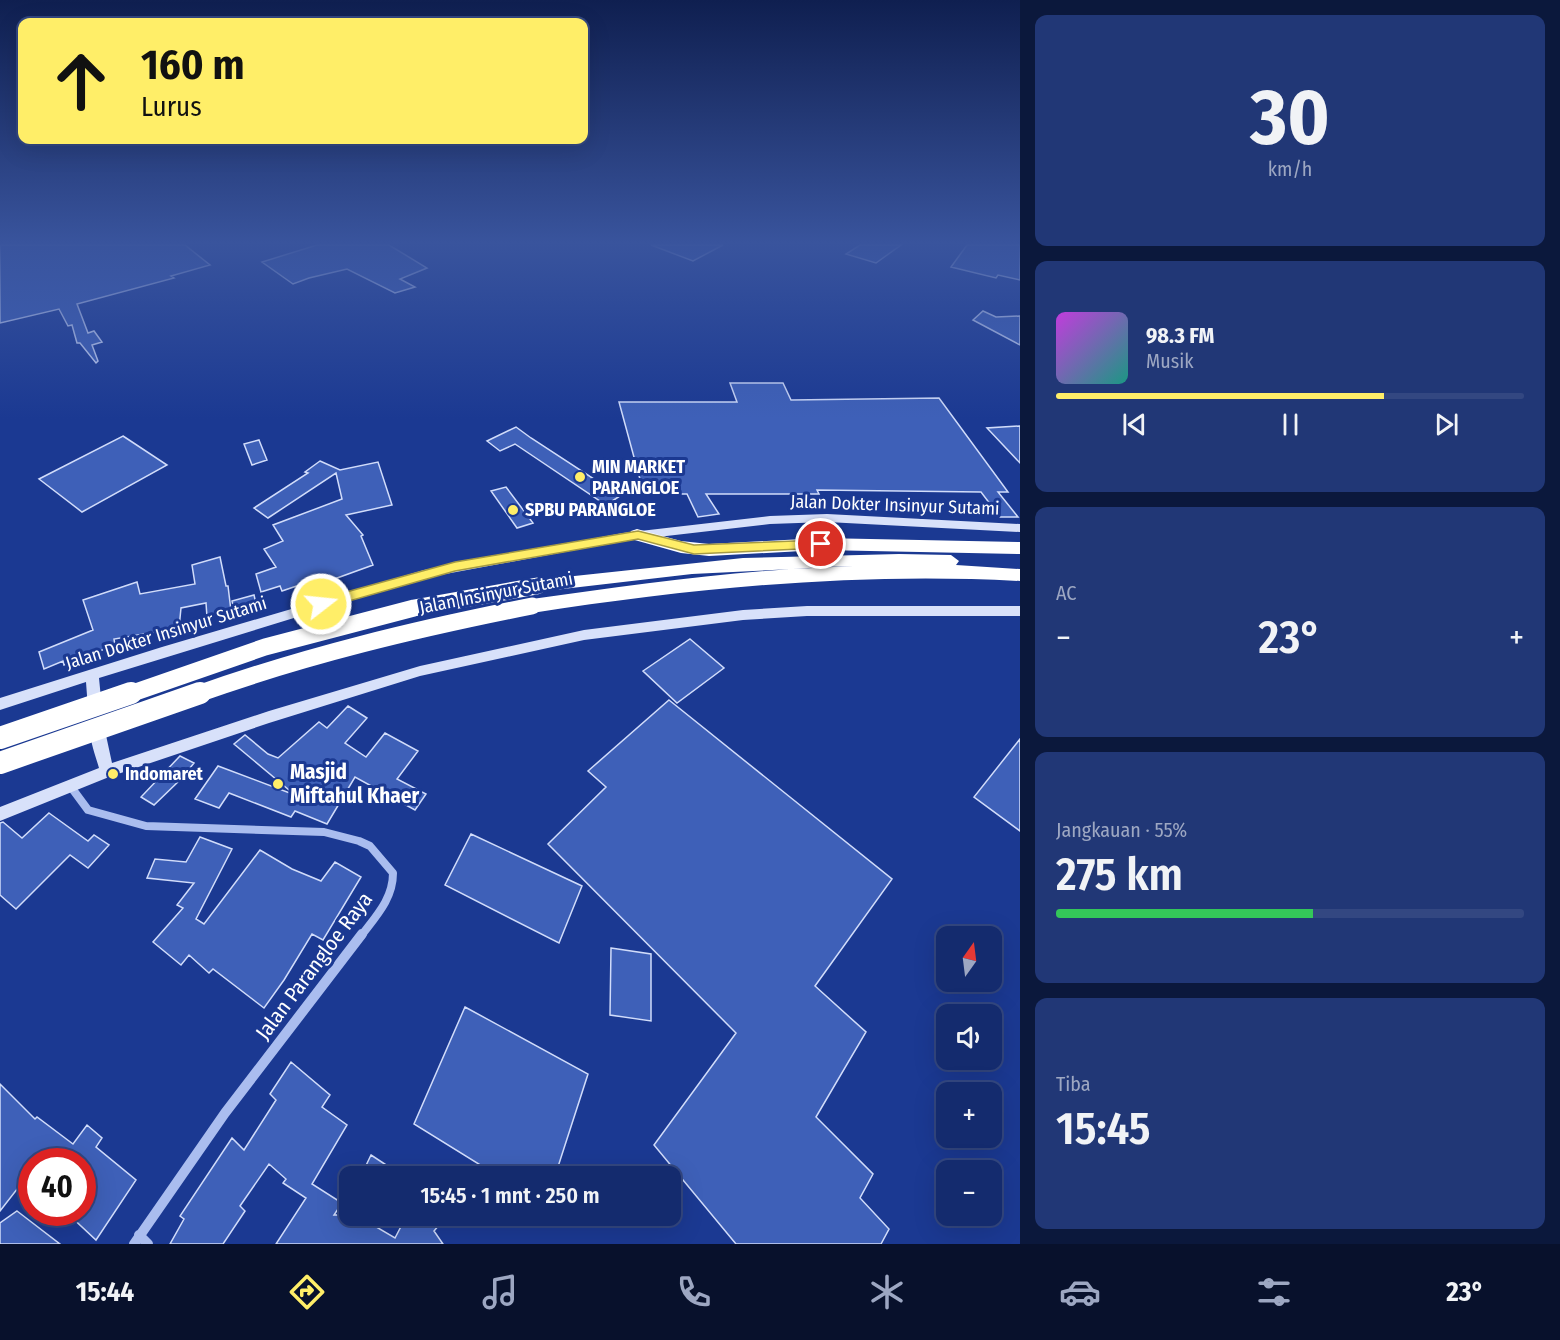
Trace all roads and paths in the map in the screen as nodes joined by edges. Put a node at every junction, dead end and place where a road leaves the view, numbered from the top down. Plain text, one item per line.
1 (1020, 528) edge
2 (638, 535) junction
3 (1020, 548) edge
4 (1020, 563) edge
5 (1020, 575) edge
6 (1020, 611) edge
7 (92, 674) junction
8 (0, 704) edge
9 (0, 738) edge
10 (0, 763) edge
11 (107, 771) junction
12 (71, 787) junction
13 (0, 814) edge
14 (136, 1239) edge
15 (148, 1244) edge

1 - 2 street, Jalan Dokter Insinyur Sutami
2 - 3 highway
2 - 7 street, Jalan Dokter Insinyur Sutami
4 - 9 highway, Jalan Insinyur Sutami, bridge
5 - 10 highway, Jalan Insinyur Sutami, bridge
6 - 11 street
7 - 8 street, Jalan Dokter Insinyur Sutami
7 - 11 street
11 - 12 street
12 - 13 street
12 - 14 street, Jalan Parangloe Raya
14 - 15 street

